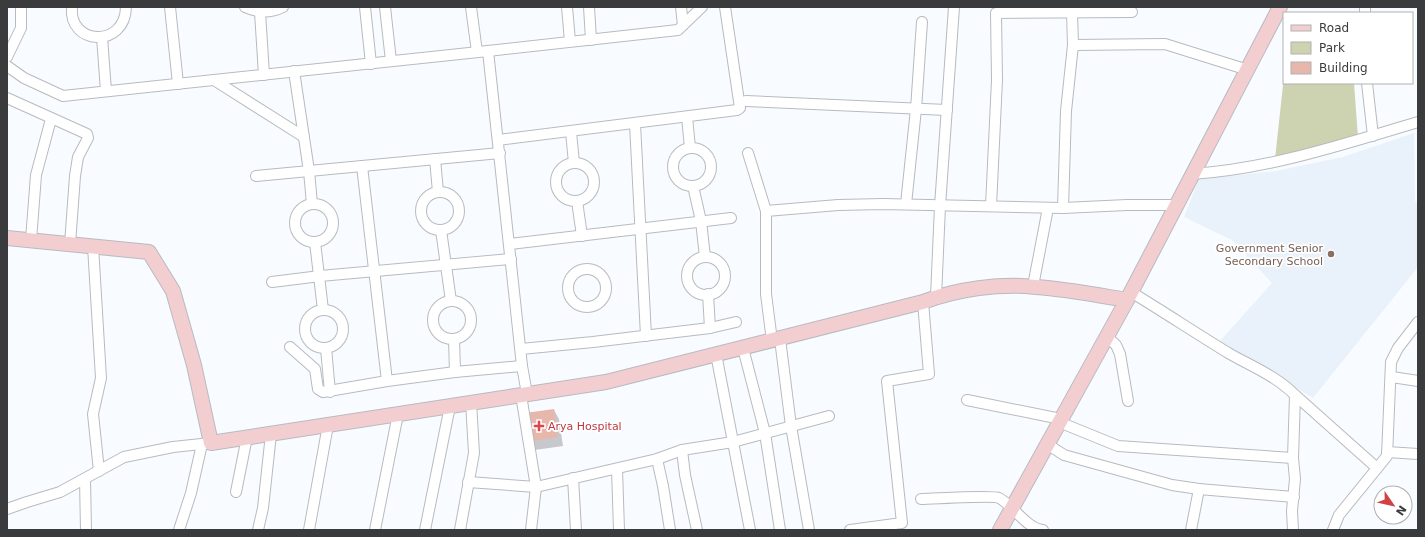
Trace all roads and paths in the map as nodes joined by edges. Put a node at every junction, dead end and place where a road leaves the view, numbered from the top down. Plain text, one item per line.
1 (21, 7) edge
2 (72, 7) edge
3 (126, 7) edge
4 (170, 7) edge
5 (245, 7) edge
6 (283, 7) edge
7 (365, 7) edge
8 (385, 7) edge
9 (471, 7) edge
10 (566, 7) edge
11 (589, 7) edge
12 (681, 7) edge
13 (702, 7) edge
14 (725, 7) edge
15 (954, 7) edge
16 (1280, 7) edge
17 (260, 12) junction
18 (1072, 12) junction
19 (1132, 12) dead end
20 (922, 22) dead end
21 (683, 25) junction
22 (102, 37) junction
23 (591, 40) junction
24 (570, 42) junction
25 (1073, 45) junction
26 (488, 51) junction
27 (478, 52) junction
28 (7, 57) edge
29 (390, 61) junction
30 (371, 64) junction
31 (7, 66) edge
32 (1248, 70) junction
33 (294, 72) junction
34 (264, 75) junction
35 (214, 80) junction
36 (178, 84) junction
37 (1367, 84) edge
38 (106, 92) junction
39 (7, 98) edge
40 (746, 101) dead end
41 (916, 109) junction
42 (947, 110) junction
43 (687, 117) junction
44 (51, 119) junction
45 (1418, 122) edge
46 (635, 124) junction
47 (571, 132) junction
48 (1373, 136) junction
49 (304, 137) junction
50 (498, 140) junction
51 (690, 148) junction
52 (500, 153) junction
53 (748, 153) dead end
54 (435, 159) junction
55 (574, 163) junction
56 (362, 166) junction
57 (309, 171) junction
58 (1192, 174) junction
59 (256, 176) dead end
60 (694, 186) junction
61 (438, 192) junction
62 (577, 201) junction
63 (312, 204) junction
64 (906, 204) junction
65 (1176, 205) junction
66 (940, 206) junction
67 (992, 206) junction
68 (1048, 208) junction
69 (1063, 208) junction
70 (766, 211) junction
71 (731, 218) dead end
72 (702, 221) junction
73 (640, 229) junction
74 (441, 230) junction
75 (582, 236) junction
76 (7, 238) edge
77 (31, 240) junction
78 (315, 242) junction
79 (70, 244) junction
80 (510, 244) junction
81 (94, 246) junction
82 (705, 257) junction
83 (511, 259) junction
84 (445, 265) junction
85 (374, 272) junction
86 (320, 276) junction
87 (272, 282) dead end
88 (1033, 286) junction
89 (708, 294) junction
90 (1129, 296) junction
91 (936, 297) junction
92 (451, 301) junction
93 (922, 302) junction
94 (323, 310) junction
95 (736, 322) dead end
96 (1418, 322) edge
97 (710, 328) junction
98 (646, 336) junction
99 (1107, 337) junction
100 (454, 339) junction
101 (776, 340) junction
102 (290, 348) dead end
103 (326, 348) junction
104 (743, 348) junction
105 (521, 349) junction
106 (716, 354) junction
107 (522, 366) junction
108 (455, 372) junction
109 (1392, 377) junction
110 (387, 381) junction
111 (1418, 381) edge
112 (330, 392) junction
113 (524, 395) junction
114 (1295, 395) junction
115 (967, 400) dead end
116 (1128, 401) dead end
117 (471, 402) junction
118 (450, 406) junction
119 (398, 414) junction
120 (829, 416) dead end
121 (1060, 421) junction
122 (328, 425) junction
123 (791, 426) junction
124 (271, 434) junction
125 (765, 434) junction
126 (247, 437) junction
127 (733, 442) junction
128 (206, 443) junction
129 (1048, 444) junction
130 (682, 450) junction
131 (1387, 452) junction
132 (1418, 454) edge
133 (1293, 458) junction
134 (657, 459) junction
135 (1377, 468) junction
136 (617, 469) junction
137 (100, 471) junction
138 (573, 478) junction
139 (85, 479) junction
140 (468, 482) junction
141 (536, 487) junction
142 (1199, 489) junction
143 (236, 492) dead end
144 (1294, 497) junction
145 (921, 499) dead end
146 (1012, 508) junction
147 (7, 509) edge
148 (86, 530) edge
149 (179, 530) edge
150 (258, 530) edge
151 (309, 530) edge
152 (375, 530) edge
153 (425, 530) edge
154 (460, 530) edge
155 (531, 530) edge
156 (576, 530) edge
157 (619, 530) edge
158 (670, 530) edge
159 (697, 530) edge
160 (750, 530) edge
161 (780, 530) edge
162 (809, 530) edge
163 (850, 530) edge
164 (1000, 530) edge
165 (1043, 530) edge
166 (1191, 530) edge
167 (1293, 530) edge
168 (1333, 530) edge

1 - 28 street
2 - 22 street
3 - 22 street
4 - 36 street
5 - 17 street
6 - 17 street
7 - 30 street
8 - 29 street
9 - 27 street
10 - 24 street
11 - 23 street
12 - 21 street
13 - 21 street
14 - 43 street
15 - 42 street
16 - 32 street
17 - 34 street
18 - 19 street
18 - 25 street
18 - 67 street
20 - 41 street
21 - 23 street
22 - 38 street
23 - 24 street
24 - 26 street
25 - 32 street
25 - 69 street
26 - 27 street
26 - 50 street
27 - 29 street
29 - 30 street
30 - 33 street
31 - 38 street
32 - 58 street
33 - 34 street
33 - 49 street
34 - 35 street
35 - 36 street
35 - 49 street
36 - 38 street
37 - 48 street
39 - 44 street
40 - 41 street
41 - 42 street
41 - 64 street
42 - 66 street
43 - 46 street
43 - 51 street
44 - 77 street
44 - 79 street
45 - 48 street
46 - 47 street
46 - 73 street
47 - 50 street
47 - 55 street
48 - 58 street
49 - 57 street
50 - 52 street
51 - 60 street
51 - 60 street
52 - 54 street
52 - 80 street
53 - 70 street
54 - 56 street
54 - 61 street
55 - 62 street
55 - 62 street
56 - 57 street
56 - 85 street
57 - 59 street
57 - 63 street
58 - 65 street
60 - 72 street
61 - 74 street
61 - 74 street
62 - 75 street
63 - 78 street
63 - 78 street
64 - 66 street
64 - 70 street
65 - 69 street
65 - 90 street
66 - 67 street
66 - 91 street
67 - 68 street
68 - 69 street
68 - 88 street
70 - 101 street
71 - 72 street
72 - 73 street
72 - 82 street
73 - 75 street
73 - 98 street
74 - 84 street
75 - 80 street
76 - 77 street
77 - 79 street
78 - 86 street
79 - 81 street
80 - 83 street
81 - 128 street
81 - 137 street
82 - 89 street
82 - 89 street
83 - 84 street
83 - 105 street
84 - 85 street
84 - 92 street
85 - 86 street
85 - 110 street
86 - 87 street
86 - 94 street
88 - 90 street
88 - 91 street
89 - 97 street
90 - 99 street
90 - 114 street
91 - 93 street
92 - 100 street
92 - 100 street
93 - 101 street
93 - 163 street
94 - 103 street
94 - 103 street
95 - 97 street
96 - 109 street
97 - 98 street
98 - 105 street
99 - 116 street
99 - 121 street
100 - 108 street
101 - 104 street
101 - 123 street
102 - 112 street
103 - 112 street
104 - 106 street
104 - 125 street
105 - 107 street
106 - 113 street
106 - 127 street
107 - 108 street
107 - 113 street
108 - 110 street
109 - 111 street
109 - 131 street
110 - 112 street
113 - 117 street
113 - 141 street
114 - 133 street
114 - 135 street
115 - 121 street
117 - 118 street
117 - 140 street
118 - 119 street
118 - 153 street
119 - 122 street
119 - 152 street
120 - 123 street
121 - 129 street
121 - 133 street
122 - 124 street
122 - 151 street
123 - 125 street
123 - 162 street
124 - 126 street
124 - 150 street
125 - 127 street
125 - 161 street
126 - 128 street
126 - 143 street
127 - 130 street
127 - 160 street
128 - 137 street
128 - 149 street
129 - 142 street
129 - 146 street
130 - 134 street
130 - 159 street
131 - 132 street
131 - 135 street
133 - 144 street
134 - 136 street
134 - 158 street
135 - 168 street
136 - 138 street
136 - 157 street
137 - 139 street
138 - 141 street
138 - 156 street
139 - 147 street
139 - 148 street
140 - 141 street
140 - 154 street
141 - 155 street
142 - 144 street
142 - 166 street
144 - 167 street
145 - 146 street
146 - 164 street
146 - 165 street

